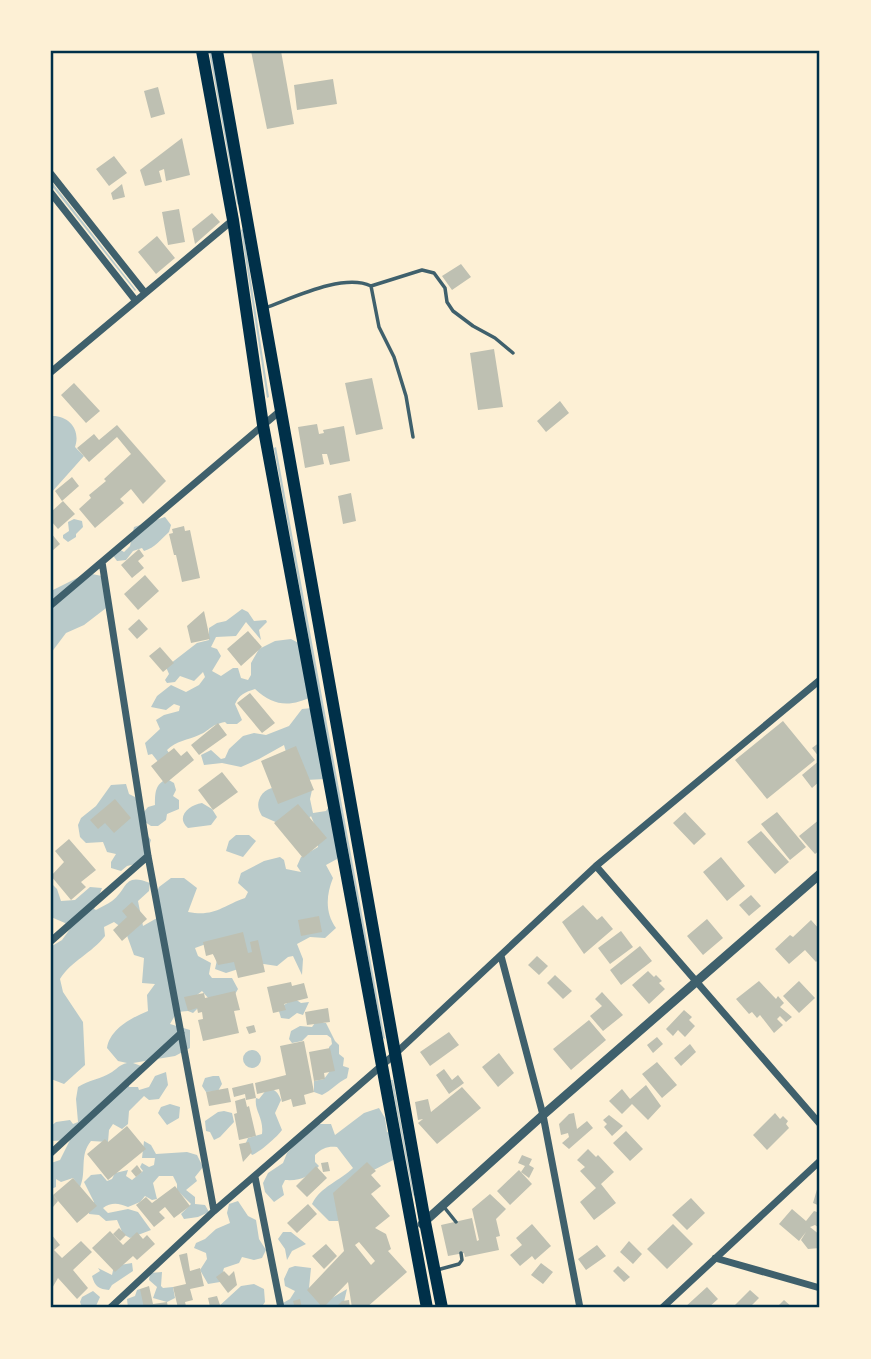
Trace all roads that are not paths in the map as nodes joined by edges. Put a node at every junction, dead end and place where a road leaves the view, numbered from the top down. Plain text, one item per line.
1 (202, 51) edge
2 (217, 51) edge
3 (51, 174) edge
4 (51, 193) edge
5 (245, 210) junction
6 (233, 220) junction
7 (371, 286) junction
8 (145, 293) junction
9 (136, 301) junction
10 (263, 309) junction
11 (513, 353) dead end
12 (51, 372) edge
13 (281, 411) junction
14 (263, 425) junction
15 (414, 437) dead end
16 (102, 562) junction
17 (51, 605) edge
18 (818, 682) edge
19 (820, 693) edge
20 (148, 856) junction
21 (596, 866) junction
22 (820, 874) edge
23 (51, 942) edge
24 (501, 956) junction
25 (696, 982) junction
26 (181, 1032) junction
27 (395, 1054) junction
28 (382, 1065) junction
29 (543, 1115) junction
30 (820, 1124) edge
31 (51, 1153) edge
32 (820, 1161) edge
33 (255, 1177) junction
34 (443, 1207) junction
35 (214, 1211) junction
36 (425, 1222) junction
37 (456, 1222) dead end
38 (413, 1232) junction
39 (461, 1253) dead end
40 (715, 1258) junction
41 (435, 1270) junction
42 (820, 1288) edge
43 (110, 1308) edge
44 (281, 1308) edge
45 (427, 1308) edge
46 (441, 1308) edge
47 (580, 1308) edge
48 (662, 1308) edge

1 - 6 main road
2 - 5 main road
3 - 8 street
4 - 9 street
5 - 6 street
5 - 10 main road
6 - 8 street
6 - 14 main road
7 - 10 lane
7 - 11 lane
7 - 15 lane
8 - 9 street
9 - 12 street
10 - 13 main road
13 - 14 street
13 - 27 main road
14 - 16 street
14 - 28 main road
16 - 17 street
16 - 20 street
18 - 19 street
18 - 21 street
20 - 23 street
20 - 26 street
21 - 24 street
21 - 25 street
22 - 25 street
24 - 27 street
24 - 29 street
25 - 29 street
25 - 30 street
26 - 31 street
26 - 35 street
27 - 28 street
27 - 36 main road
28 - 33 street
28 - 38 main road
29 - 34 street
29 - 47 street
32 - 40 street
33 - 35 street
33 - 44 street
34 - 36 street
34 - 37 lane
35 - 43 street
36 - 38 street
36 - 41 main road
38 - 45 main road
39 - 41 lane
40 - 42 street
40 - 48 street
41 - 46 main road

